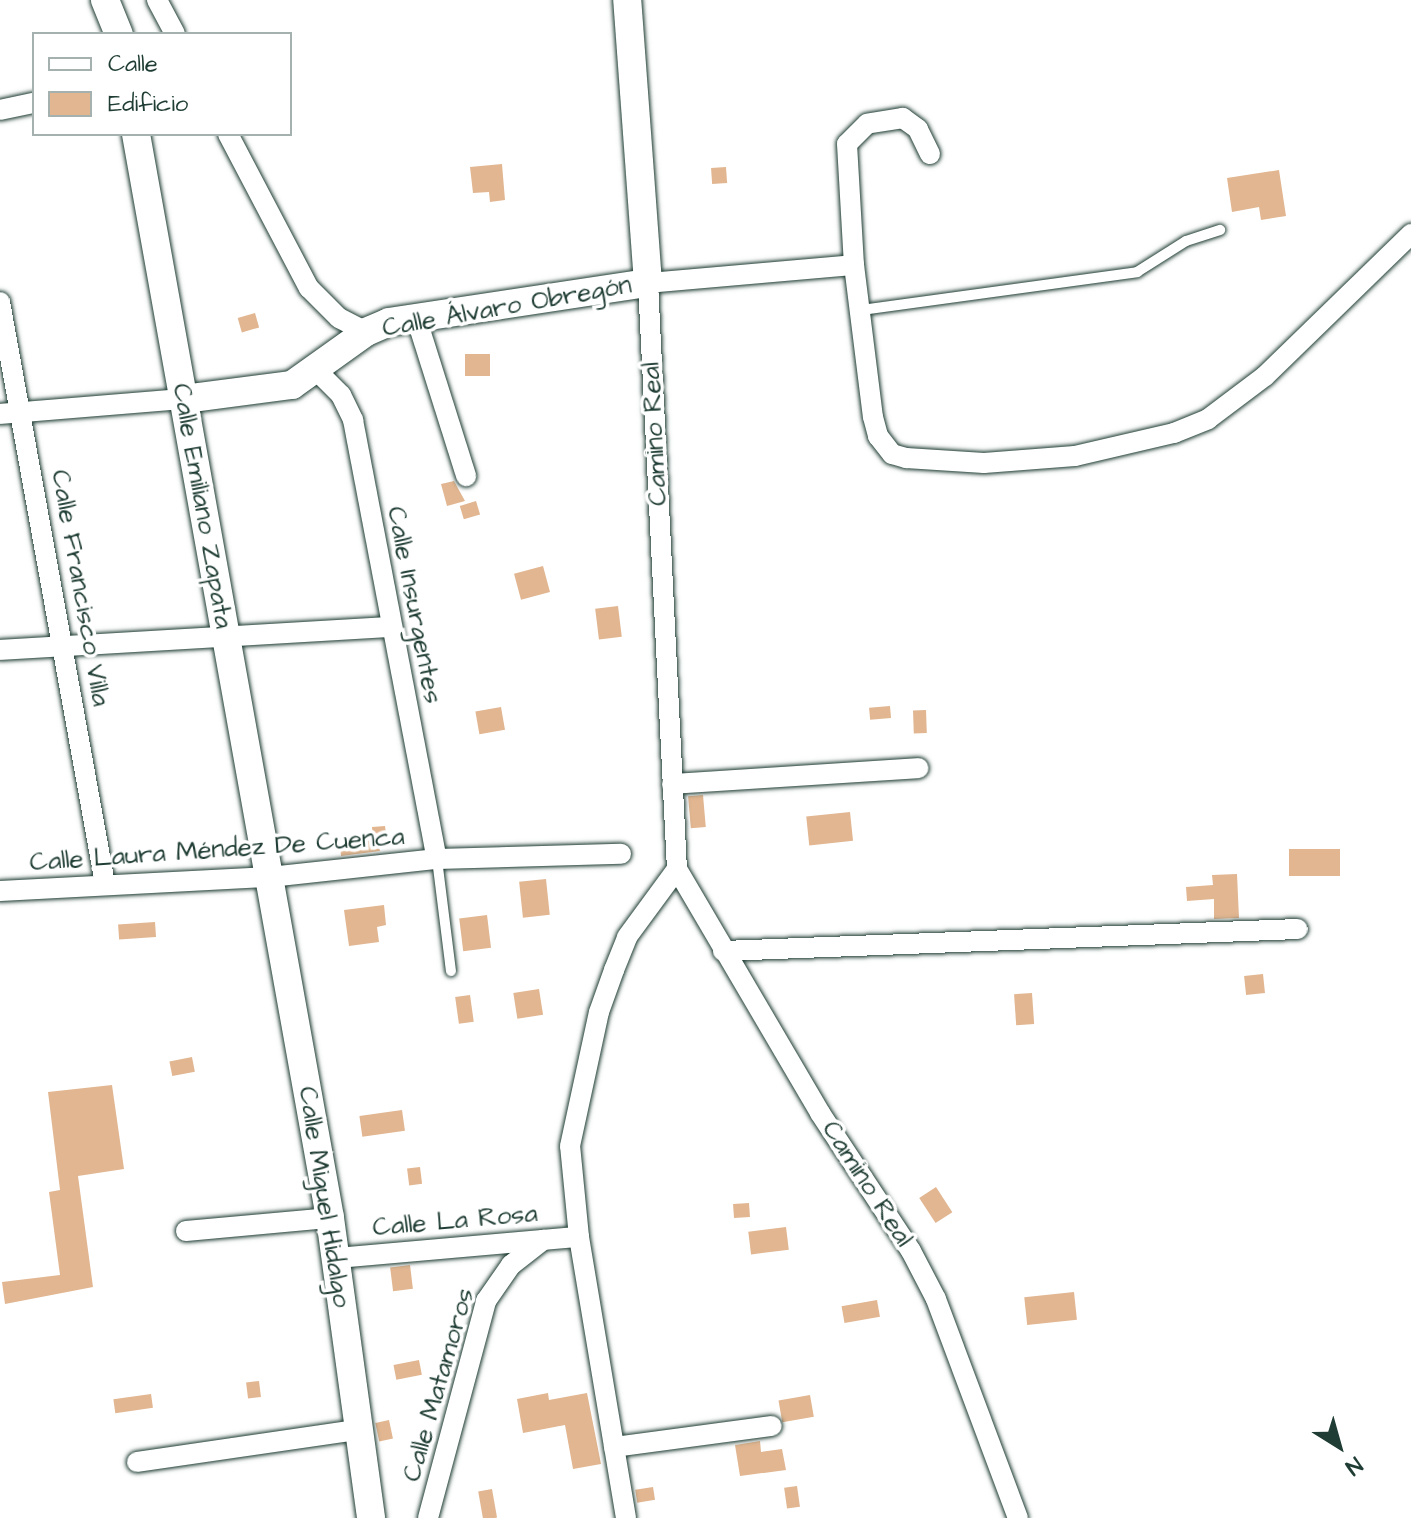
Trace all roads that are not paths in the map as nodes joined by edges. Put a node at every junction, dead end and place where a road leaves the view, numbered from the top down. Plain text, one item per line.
1 (105, 0) edge
2 (157, 0) edge
3 (627, 0) edge
4 (118, 32) edge
5 (174, 32) edge
6 (32, 103) edge
7 (0, 110) edge
8 (136, 136) edge
9 (229, 136) edge
10 (930, 154) dead end
11 (1220, 230) dead end
12 (1411, 234) edge
13 (854, 265) junction
14 (648, 283) junction
15 (0, 302) edge
16 (861, 310) junction
17 (416, 317) junction
18 (366, 332) junction
19 (317, 371) junction
20 (184, 399) junction
21 (10, 413) edge
22 (466, 476) dead end
23 (391, 627) junction
24 (225, 635) junction
25 (64, 642) junction
26 (0, 650) edge
27 (918, 768) dead end
28 (672, 784) junction
29 (621, 854) dead end
30 (437, 859) junction
31 (677, 869) junction
32 (270, 877) junction
33 (105, 884) junction
34 (0, 891) edge
35 (1298, 929) dead end
36 (723, 951) junction
37 (451, 971) dead end
38 (330, 1218) junction
39 (186, 1231) dead end
40 (579, 1237) junction
41 (543, 1240) junction
42 (337, 1258) junction
43 (772, 1426) dead end
44 (357, 1430) junction
45 (614, 1447) junction
46 (137, 1462) dead end
47 (371, 1518) edge
48 (428, 1518) edge
49 (626, 1518) edge
50 (1018, 1518) edge

1 - 4 street
2 - 5 street
3 - 14 street, Camino Real
6 - 7 street
8 - 20 street, Calle Emiliano Zapata
9 - 18 street
10 - 13 street
11 - 16 lane
12 - 16 street
13 - 14 street
13 - 16 street
14 - 17 street, Calle Álvaro Obregón
14 - 28 street, Camino Real
15 - 21 street, Calle Francisco Villa
17 - 18 street, Calle Álvaro Obregón
17 - 22 street
18 - 19 street, Calle Álvaro Obregón
19 - 20 street, Calle Álvaro Obregón
19 - 23 street, Calle Insurgentes
20 - 21 street, Calle Álvaro Obregón
20 - 24 street, Calle Emiliano Zapata
21 - 25 street, Calle Francisco Villa
23 - 24 street
23 - 30 street, Calle Insurgentes
24 - 25 street
24 - 32 street, Calle Emiliano Zapata
25 - 26 street
25 - 33 street, Calle Francisco Villa
27 - 28 street
28 - 31 street, Camino Real
29 - 30 street, Calle Laura Méndez De Cuenca
30 - 32 street, Calle Laura Méndez De Cuenca
30 - 37 lane
31 - 36 street, Camino Real
31 - 40 street
32 - 33 street, Calle Laura Méndez De Cuenca
32 - 38 street, Calle Miguel Hidalgo
33 - 34 street, Calle Laura Méndez De Cuenca
35 - 36 street
36 - 50 street, Camino Real
38 - 39 street
38 - 42 street, Calle Miguel Hidalgo
40 - 41 street, Calle La Rosa
40 - 45 street
41 - 42 street, Calle La Rosa
41 - 48 street, Calle Matamoros
42 - 44 street, Calle Miguel Hidalgo
43 - 45 street
44 - 46 street
44 - 47 street, Calle Miguel Hidalgo
45 - 49 street

